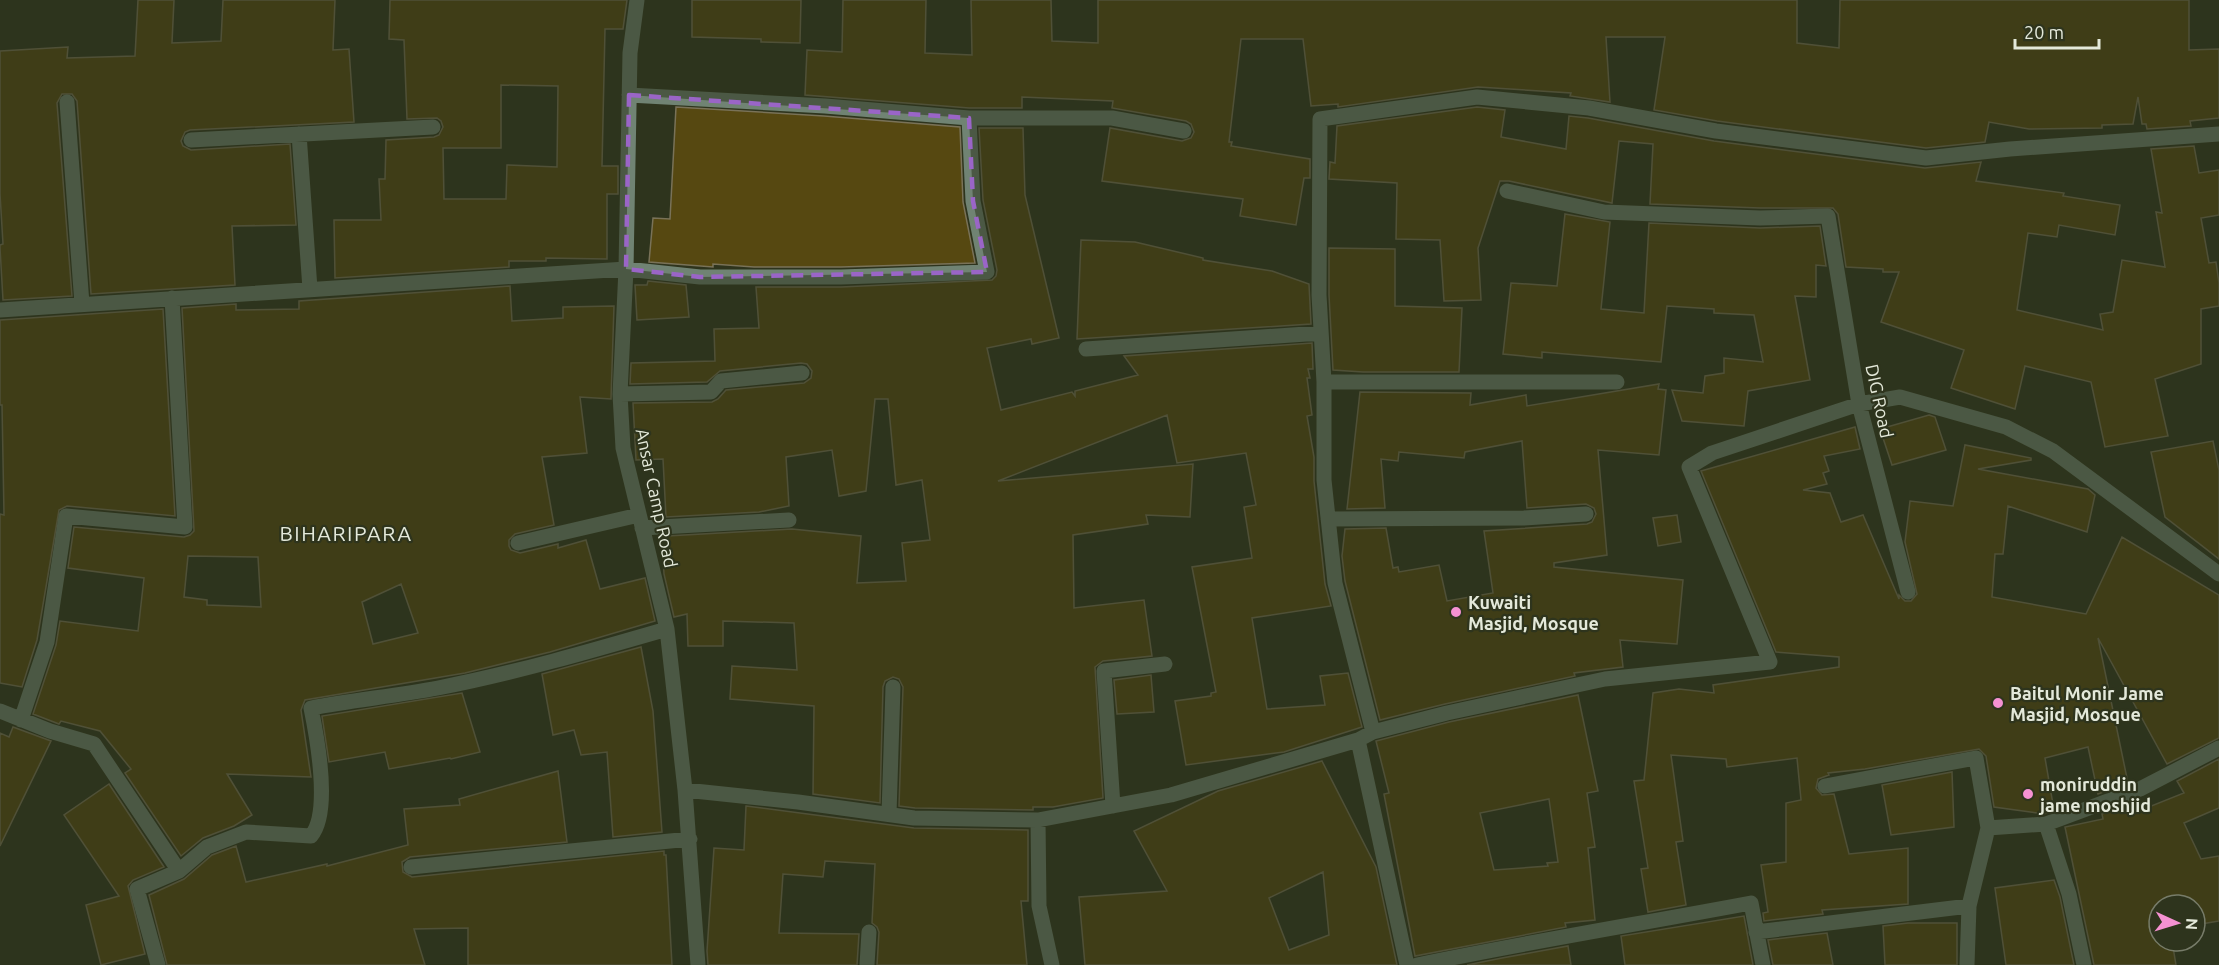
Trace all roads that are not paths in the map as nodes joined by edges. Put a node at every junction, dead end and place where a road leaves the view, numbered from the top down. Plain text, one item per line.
1 (637, 0) edge
2 (629, 95) junction
3 (67, 102) dead end
4 (969, 118) junction
5 (433, 127) dead end
6 (1184, 131) dead end
7 (299, 134) junction
8 (2219, 134) edge
9 (191, 140) dead end
10 (1507, 191) dead end
11 (626, 269) junction
12 (309, 289) junction
13 (172, 298) junction
14 (82, 304) junction
15 (0, 310) edge
16 (1321, 333) junction
17 (1086, 349) dead end
18 (801, 373) dead end
19 (1324, 382) junction
20 (1617, 382) dead end
21 (620, 394) junction
22 (1859, 404) junction
23 (1586, 514) dead end
24 (1328, 519) junction
25 (789, 520) dead end
26 (641, 521) junction
27 (518, 543) dead end
28 (2219, 574) edge
29 (1908, 592) dead end
30 (667, 629) junction
31 (1165, 664) dead end
32 (893, 687) dead end
33 (0, 711) edge
34 (21, 720) junction
35 (1373, 732) junction
36 (1358, 740) junction
37 (2219, 748) edge
38 (1825, 786) dead end
39 (686, 790) junction
40 (1113, 806) junction
41 (889, 814) junction
42 (1038, 820) junction
43 (2046, 824) junction
44 (1988, 828) junction
45 (690, 839) junction
46 (411, 867) dead end
47 (179, 871) junction
48 (1969, 906) junction
49 (869, 932) dead end
50 (1756, 932) junction
51 (158, 965) edge
52 (698, 965) edge
53 (867, 965) edge
54 (1052, 965) edge
55 (1407, 965) edge
56 (1417, 965) edge
57 (1763, 965) edge
58 (1967, 965) edge
59 (2084, 965) edge

1 - 2 street, Ansar Camp Road
2 - 4 street
2 - 11 street, Ansar Camp Road
3 - 14 street
4 - 6 street
4 - 11 street
5 - 7 street
7 - 9 street
7 - 12 street
8 - 16 street
10 - 22 street, DIG Road
11 - 12 street
11 - 21 street, Ansar Camp Road
12 - 13 street
13 - 14 street
13 - 34 street
14 - 15 street
16 - 17 street
16 - 19 street
18 - 21 street
19 - 20 street
19 - 24 street
21 - 26 street, Ansar Camp Road
22 - 28 street
22 - 29 street, DIG Road
22 - 35 street
23 - 24 street
24 - 35 street
25 - 26 street
26 - 27 street
26 - 30 street, Ansar Camp Road
30 - 39 street, Ansar Camp Road
30 - 47 street
31 - 40 street
32 - 41 street
33 - 34 street
34 - 47 street
35 - 36 street
36 - 40 street
36 - 55 street
37 - 43 street
38 - 44 street
39 - 41 street
39 - 45 street, Ansar Camp Road
40 - 42 street
41 - 42 street
42 - 54 street
43 - 44 street
43 - 59 street
44 - 48 street
45 - 46 street
45 - 52 street, Ansar Camp Road
47 - 51 street
48 - 50 street
48 - 58 street
49 - 53 street
50 - 56 street
50 - 57 street

